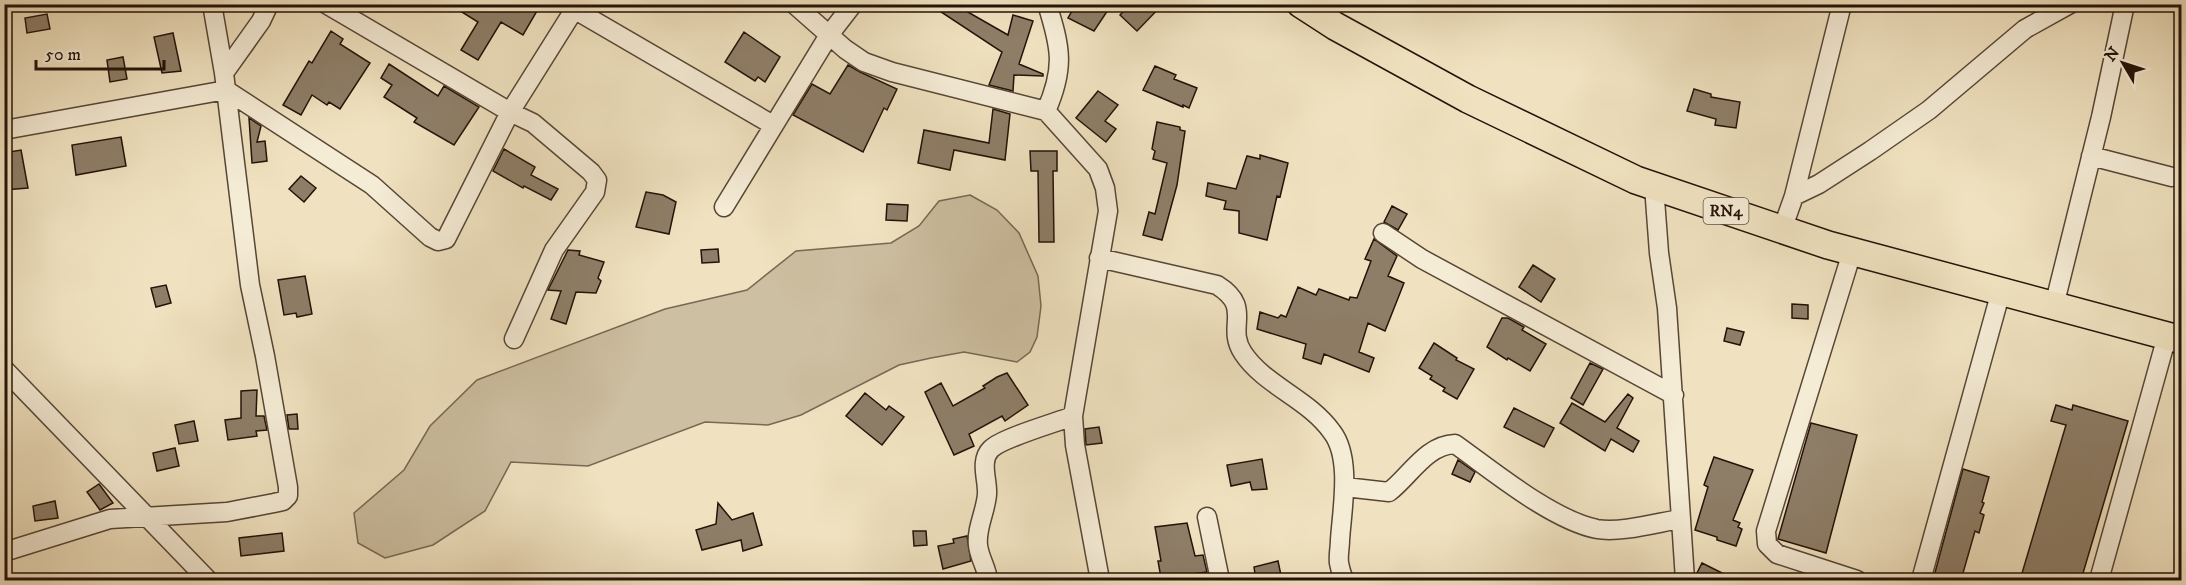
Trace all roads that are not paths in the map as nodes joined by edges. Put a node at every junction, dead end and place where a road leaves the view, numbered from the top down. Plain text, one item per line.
1 (212, 4) edge
2 (269, 4) edge
3 (326, 4) edge
4 (794, 4) edge
5 (853, 4) edge
6 (1047, 4) edge
7 (1301, 4) edge
8 (1842, 4) edge
9 (2070, 4) edge
10 (2125, 4) edge
11 (570, 8) edge
12 (829, 35) junction
13 (225, 82) junction
14 (1046, 111) junction
15 (510, 112) junction
16 (773, 125) junction
17 (4, 130) edge
18 (2091, 156) junction
19 (2172, 177) dead end
20 (1654, 186) junction
21 (1794, 196) junction
22 (724, 207) dead end
23 (1782, 230) junction
24 (1383, 233) dead end
25 (1852, 252) junction
26 (1099, 258) junction
27 (2001, 291) junction
28 (2054, 306) junction
29 (2174, 338) edge
30 (514, 339) dead end
31 (4, 369) edge
32 (1674, 395) junction
33 (1073, 417) junction
34 (1345, 487) junction
35 (146, 516) junction
36 (1207, 517) dead end
37 (1680, 519) junction
38 (4, 552) edge
39 (208, 580) edge
40 (988, 580) edge
41 (1100, 580) edge
42 (1220, 580) edge
43 (1344, 580) edge
44 (1685, 580) edge
45 (1857, 580) edge
46 (1921, 580) edge
47 (2099, 580) edge

1 - 13 street
2 - 13 street
3 - 15 street
4 - 12 street
5 - 12 street
6 - 14 street
7 - 20 highway, RN4
8 - 21 street
9 - 21 street
10 - 18 street
11 - 15 street
11 - 16 street
12 - 14 street
12 - 16 street
13 - 15 street
13 - 17 street
13 - 35 street
14 - 26 street
15 - 30 street
16 - 22 street
18 - 19 street
18 - 28 street
20 - 23 highway, RN4
20 - 32 street
21 - 23 street
23 - 25 highway, RN4
24 - 32 street
25 - 27 highway, RN4
25 - 45 street
26 - 33 street
26 - 34 street
27 - 28 highway, RN4
27 - 46 street
28 - 29 highway, RN4
29 - 47 street
31 - 35 street
32 - 37 street
33 - 40 street
33 - 41 street
34 - 37 street
34 - 43 street
35 - 38 street
35 - 39 street
36 - 42 street
37 - 44 street

